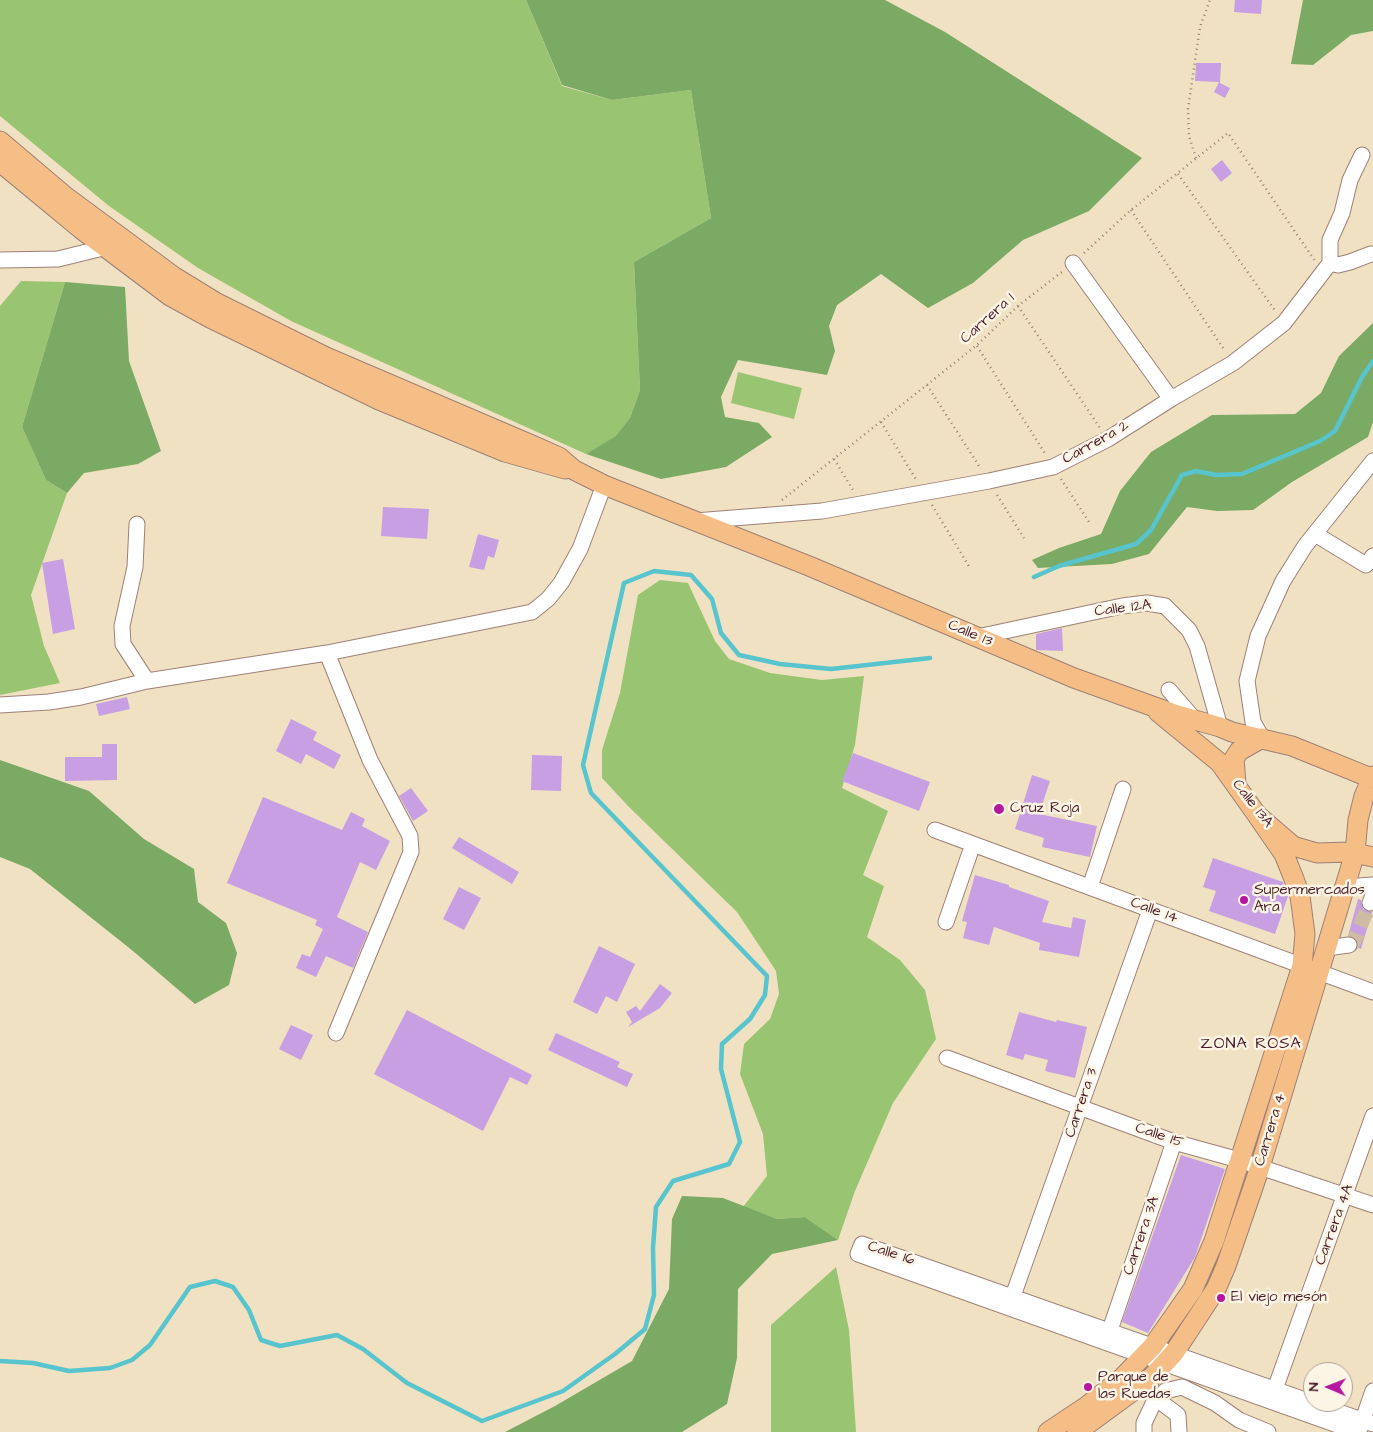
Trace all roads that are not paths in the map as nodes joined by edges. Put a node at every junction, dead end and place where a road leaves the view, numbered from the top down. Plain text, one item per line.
1 (0, 142) edge
2 (1362, 155) dead end
3 (0, 162) edge
4 (106, 247) junction
5 (1371, 254) dead end
6 (0, 260) edge
7 (1073, 264) road end
8 (1327, 268) junction
9 (1171, 398) junction
10 (1373, 461) edge
11 (574, 470) junction
12 (604, 485) junction
13 (694, 521) junction
14 (136, 524) dead end
15 (1315, 534) junction
16 (1373, 556) edge
17 (977, 637) junction
18 (327, 653) junction
19 (147, 680) junction
20 (1169, 690) dead end
21 (0, 705) edge
22 (1151, 706) junction
23 (1195, 720) junction
24 (1220, 727) junction
25 (1262, 738) junction
26 (1372, 777) edge
27 (1236, 783) junction
28 (1123, 789) dead end
29 (1257, 815) junction
30 (935, 830) dead end
31 (972, 844) junction
32 (1355, 853) junction
33 (1373, 856) edge
34 (1373, 884) edge
35 (1344, 887) junction
36 (1090, 888) junction
37 (1150, 910) junction
38 (946, 922) dead end
39 (1349, 945) dead end
40 (1326, 948) junction
41 (1310, 969) junction
42 (1373, 992) edge
43 (336, 1033) dead end
44 (947, 1058) dead end
45 (1080, 1108) junction
46 (1373, 1116) edge
47 (1174, 1142) junction
48 (1239, 1160) junction
49 (1260, 1167) junction
50 (1346, 1196) junction
51 (1373, 1206) edge
52 (1013, 1296) junction
53 (1110, 1330) junction
54 (1148, 1350) junction
55 (1169, 1358) junction
56 (1275, 1389) junction
57 (1373, 1391) edge
58 (1158, 1400) junction
59 (1076, 1424) edge
60 (1363, 1427) edge
61 (1048, 1432) edge
62 (1144, 1432) edge
63 (1180, 1432) edge
64 (1268, 1432) edge

1 - 11 main road
2 - 8 street
3 - 4 main road
4 - 6 street
4 - 11 main road
5 - 8 street
7 - 9 street
8 - 9 street, Carrera 2
9 - 13 street, Carrera 2
10 - 15 street
11 - 12 main road, Calle 13
12 - 13 main road, Calle 13
12 - 18 street
13 - 17 main road, Calle 13
14 - 19 street
15 - 16 street
15 - 25 street
17 - 22 main road, Calle 13
17 - 24 street, Calle 12A
18 - 19 street
18 - 43 street
19 - 21 street
20 - 23 street
22 - 23 main road, Calle 13
22 - 27 main road, Calle 13A
23 - 24 main road, Calle 13
24 - 25 main road, Calle 13
25 - 26 main road, Calle 13
25 - 27 main road
26 - 32 main road, Carrera 4
27 - 29 main road, Calle 13A
28 - 36 street
29 - 32 main road, Calle 13A
29 - 41 main road, Carrera 4
30 - 31 street, Calle 14
31 - 36 street, Calle 14
31 - 38 street
32 - 33 main road, Calle 13A
32 - 35 main road, Carrera 4
34 - 35 street
35 - 40 main road, Carrera 4
36 - 37 street, Calle 14
37 - 41 street, Calle 14
37 - 45 street, Carrera 3
39 - 40 street
40 - 41 main road, Carrera 4
41 - 42 street, Calle 14
41 - 48 main road, Carrera 4
41 - 49 main road, Carrera 4
44 - 45 street, Calle 15
45 - 47 street, Calle 15
45 - 52 street, Carrera 3
46 - 50 street, Carrera 4A
47 - 48 street, Calle 15
47 - 53 street, Carrera 3A
48 - 49 street, Calle 15
48 - 54 main road, Carrera 4
49 - 50 street, Calle 15
49 - 55 main road, Carrera 4
50 - 51 street, Calle 15
50 - 56 street, Carrera 4A
52 - 53 street, Calle 16
52 - 54 street, Calle 16
53 - 54 street, Calle 16
54 - 55 street, Calle 16
54 - 59 main road, Carrera 4
55 - 56 street, Calle 16
55 - 59 main road, Carrera 4
55 - 60 street, Calle 16
56 - 60 street, Calle 16
57 - 60 street
58 - 62 street
58 - 63 street
58 - 64 street
59 - 61 main road, Carrera 4

